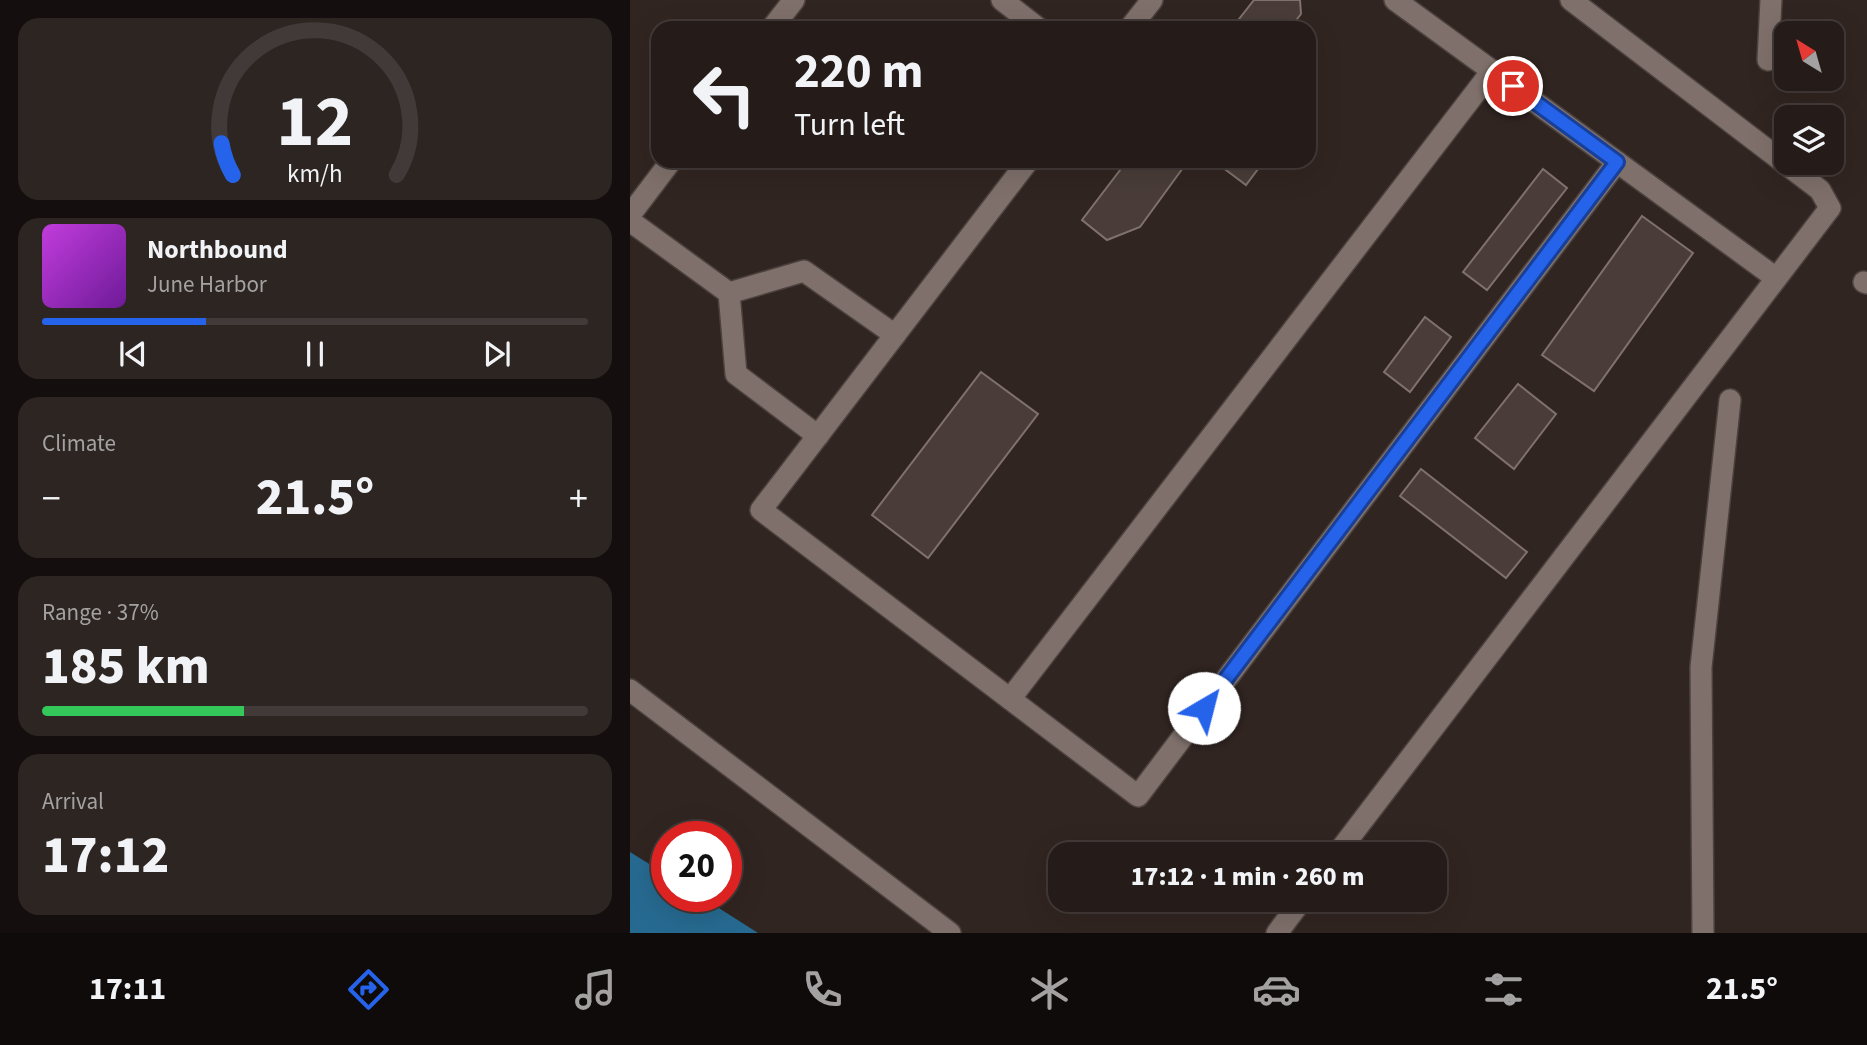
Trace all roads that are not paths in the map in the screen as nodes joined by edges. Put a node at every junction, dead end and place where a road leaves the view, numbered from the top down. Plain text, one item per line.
1 (794, 0) edge
2 (1002, 0) edge
3 (1395, 0) edge
4 (1571, 0) edge
5 (1771, 0) edge
6 (778, 21) edge
7 (1029, 21) edge
8 (1768, 60) dead end
9 (1492, 71) junction
10 (1617, 162) junction
11 (666, 168) edge
12 (1023, 168) edge
13 (630, 215) edge
14 (630, 221) edge
15 (1776, 278) junction
16 (729, 293) junction
17 (895, 335) junction
18 (1730, 400) dead end
19 (818, 436) junction
20 (630, 690) edge
21 (1010, 699) junction
22 (1346, 842) edge
23 (1293, 912) edge
24 (950, 933) edge
25 (1277, 933) edge
26 (1703, 933) edge

1 - 6 street
2 - 7 street
3 - 9 street
4 - 15 street
5 - 8 street
9 - 10 street
9 - 21 street
10 - 15 street
10 - 21 street
11 - 13 street
12 - 17 street
14 - 16 street
15 - 22 street
16 - 17 street
16 - 19 street
17 - 19 street
18 - 26 street
19 - 21 street
20 - 24 street
23 - 25 street

